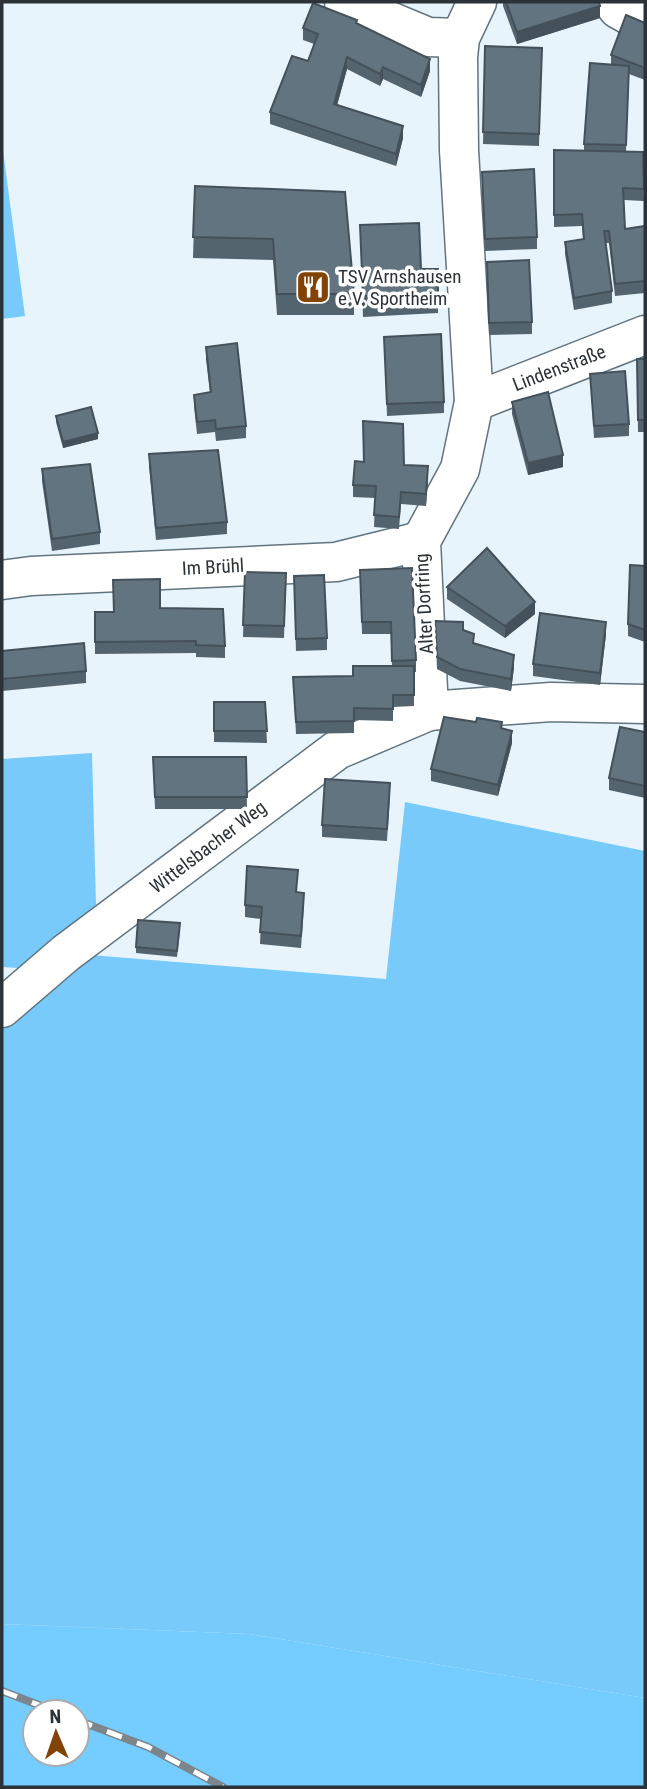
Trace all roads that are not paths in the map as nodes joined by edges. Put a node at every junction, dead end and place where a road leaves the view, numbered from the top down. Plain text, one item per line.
1 (344, 2) edge
2 (477, 2) edge
3 (613, 2) edge
4 (645, 24) edge
5 (460, 38) junction
6 (645, 335) edge
7 (474, 402) junction
8 (421, 541) junction
9 (2, 580) edge
10 (645, 704) edge
11 (429, 711) junction
12 (2, 1009) edge

1 - 5 street
2 - 5 street, Alter Dorfring
3 - 4 street
5 - 7 street, Alter Dorfring
6 - 7 street, Lindenstraße
7 - 8 street, Alter Dorfring
8 - 9 street, Im Brühl
8 - 11 street, Alter Dorfring
10 - 11 street
11 - 12 street, Wittelsbacher Weg

